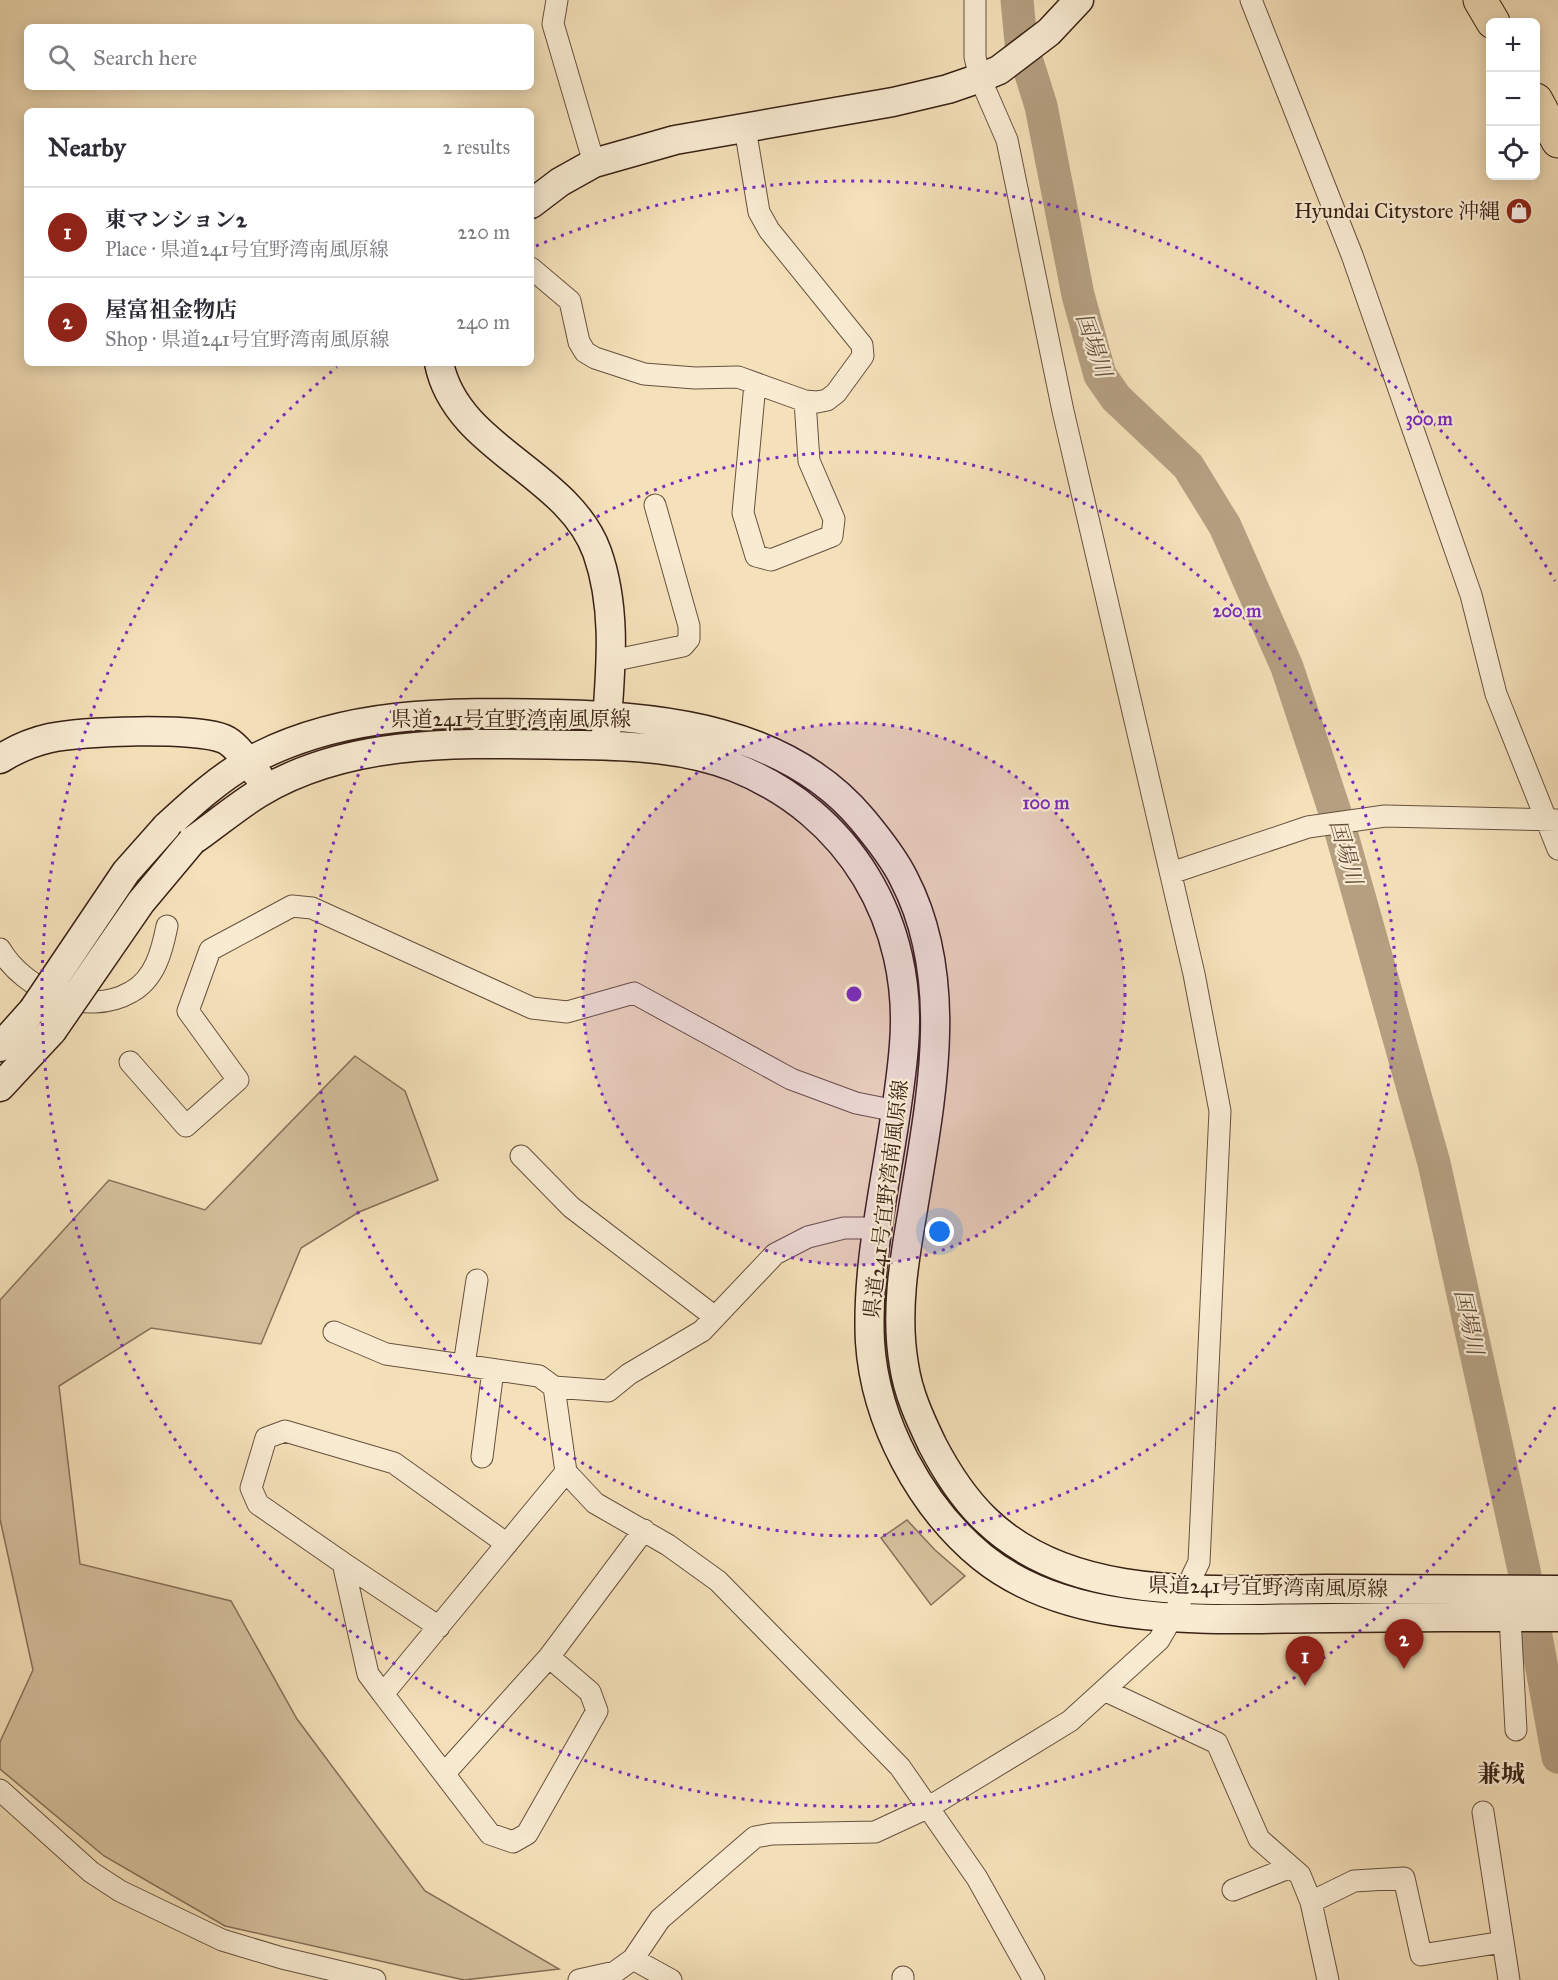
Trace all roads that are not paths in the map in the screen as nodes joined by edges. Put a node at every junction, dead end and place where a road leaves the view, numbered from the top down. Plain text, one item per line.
1 (557, 0) edge
2 (975, 0) edge
3 (1079, 0) edge
4 (1251, 0) edge
5 (1480, 0) edge
6 (1491, 18) edge
7 (990, 74) junction
8 (1540, 107) edge
9 (745, 128) junction
10 (1558, 141) edge
11 (594, 163) junction
12 (534, 202) edge
13 (534, 271) edge
14 (440, 366) edge
15 (755, 384) junction
16 (805, 401) junction
17 (655, 505) dead end
18 (611, 661) junction
19 (607, 716) junction
20 (605, 746) junction
21 (0, 759) edge
22 (247, 762) junction
23 (268, 788) junction
24 (1553, 819) edge
25 (1558, 849) edge
26 (1171, 873) junction
27 (167, 926) dead end
28 (0, 949) edge
29 (0, 1047) edge
30 (130, 1062) dead end
31 (0, 1087) edge
32 (896, 1111) junction
33 (521, 1156) dead end
34 (879, 1228) junction
35 (477, 1280) dead end
36 (715, 1317) junction
37 (334, 1332) dead end
38 (464, 1365) junction
39 (493, 1370) junction
40 (554, 1388) junction
41 (482, 1457) dead end
42 (566, 1472) junction
43 (644, 1530) junction
44 (507, 1544) junction
45 (343, 1563) junction
46 (1186, 1588) junction
47 (1558, 1590) edge
48 (1511, 1608) junction
49 (1173, 1616) junction
50 (1558, 1617) edge
51 (439, 1627) junction
52 (549, 1657) junction
53 (1104, 1690) junction
54 (383, 1694) junction
55 (1516, 1730) dead end
56 (444, 1774) junction
57 (0, 1790) edge
58 (929, 1807) junction
59 (1483, 1812) dead end
60 (1292, 1867) junction
61 (1233, 1890) dead end
62 (1311, 1902) junction
63 (1503, 1942) junction
64 (633, 1959) junction
65 (375, 1980) edge
66 (579, 1980) edge
67 (670, 1980) edge
68 (1034, 1980) edge
69 (1328, 1980) edge
70 (1509, 1980) edge

1 - 11 street
2 - 7 street
3 - 7 main road
4 - 24 street
5 - 6 highway
7 - 9 main road
7 - 26 street
8 - 10 highway
9 - 11 main road
9 - 16 street
11 - 12 main road
13 - 15 street
14 - 18 main road
15 - 16 street
15 - 16 street
17 - 18 street
18 - 19 main road
19 - 20 main road
19 - 22 main road, 県道241号宜野湾南風原線
19 - 46 main road, 県道241号宜野湾南風原線
20 - 23 main road, 県道241号宜野湾南風原線
20 - 32 main road, 県道241号宜野湾南風原線
21 - 22 main road
22 - 23 main road
22 - 29 main road, 県道241号宜野湾南風原線, bridge
23 - 31 main road, 県道241号宜野湾南風原線, bridge
24 - 25 street
24 - 26 street
26 - 46 street
27 - 28 street
30 - 32 street
32 - 34 main road, 県道241号宜野湾南風原線
33 - 36 street
34 - 36 street
34 - 49 main road, 県道241号宜野湾南風原線
35 - 38 street
36 - 40 street
37 - 38 street
38 - 39 street
39 - 40 street
39 - 41 street
40 - 42 street
42 - 43 street
42 - 44 street
43 - 52 street
43 - 58 street
44 - 45 street
44 - 51 street
45 - 51 street
45 - 54 street
46 - 48 main road, 県道241号宜野湾南風原線
46 - 49 street
47 - 48 main road, 県道241号宜野湾南風原線
48 - 49 main road, 県道241号宜野湾南風原線
48 - 50 main road, 県道241号宜野湾南風原線
48 - 55 street
49 - 53 street
51 - 54 street
52 - 56 street
52 - 56 street
53 - 58 street
53 - 60 street
54 - 56 street
57 - 65 street
58 - 64 street
58 - 68 street
59 - 63 street
60 - 61 street
60 - 62 street
62 - 63 street
62 - 69 street
63 - 70 street
64 - 66 street
64 - 67 street

